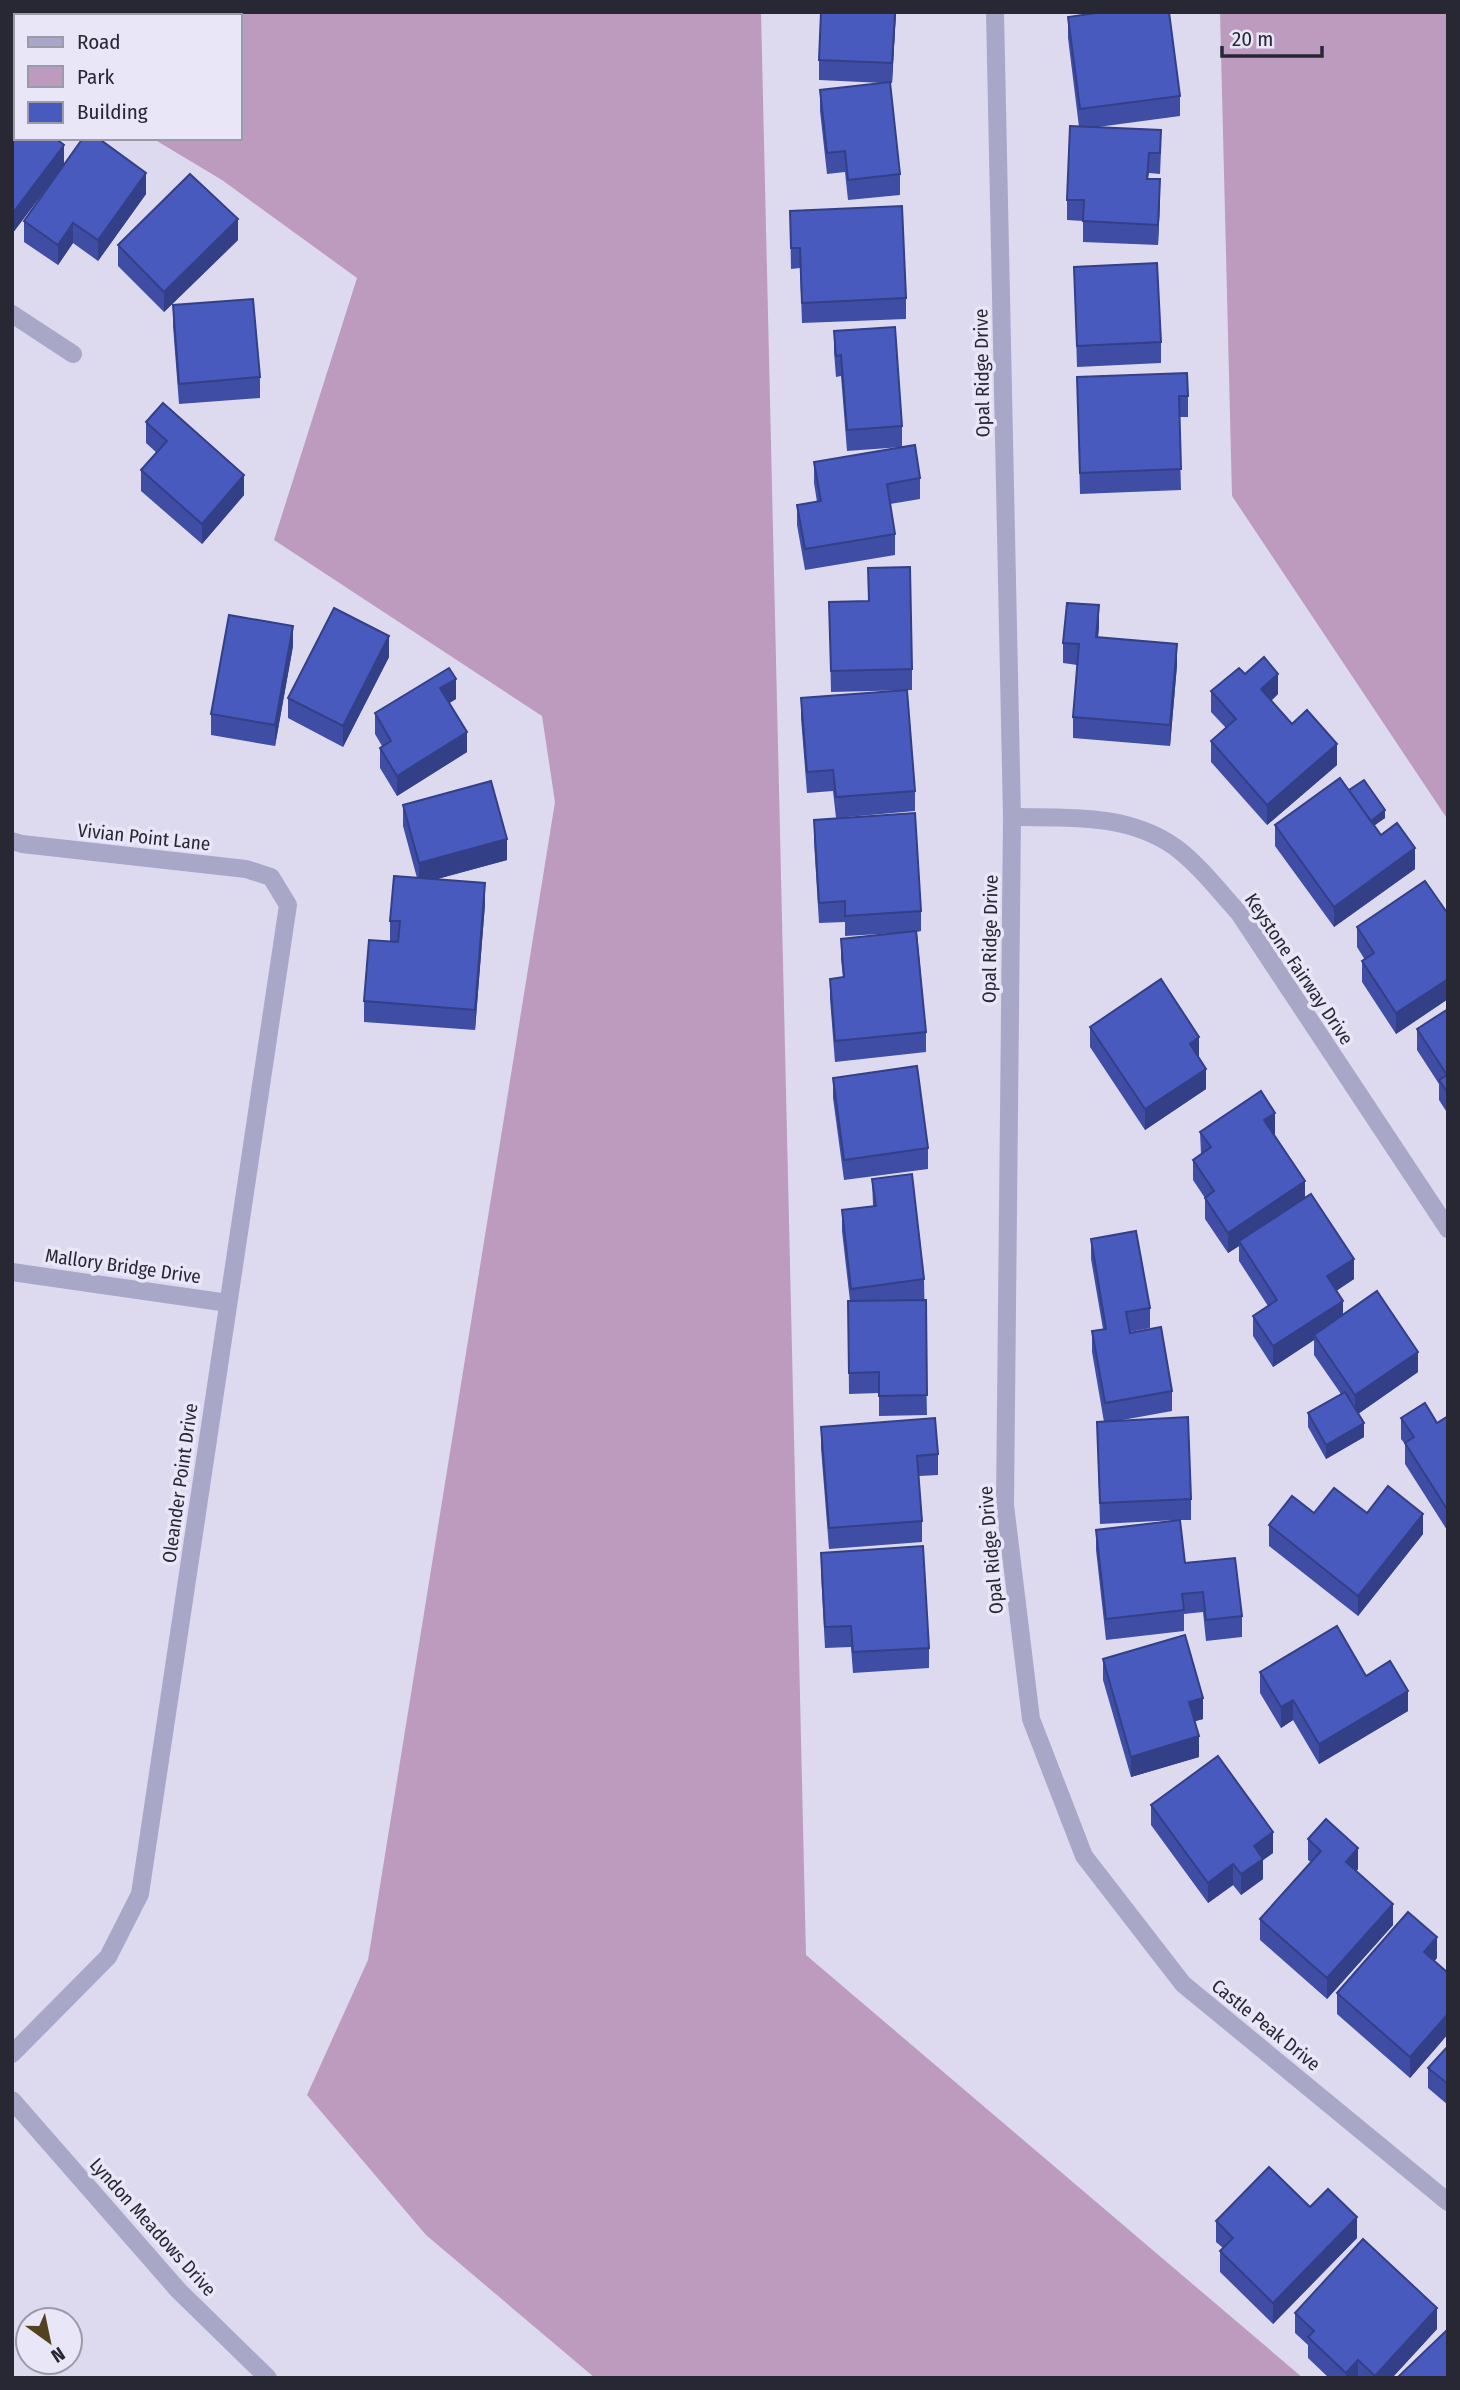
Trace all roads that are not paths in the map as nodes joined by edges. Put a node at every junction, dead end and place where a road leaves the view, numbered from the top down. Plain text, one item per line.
1 (995, 12) edge
2 (12, 314) edge
3 (73, 354) dead end
4 (1012, 817) junction
5 (12, 841) edge
6 (271, 877) joint
7 (1448, 1230) edge
8 (12, 1272) edge
9 (228, 1303) junction
10 (1084, 1856) joint
11 (12, 2054) edge
12 (12, 2100) edge
13 (1448, 2202) edge
14 (268, 2378) edge

1 - 4 street, Opal Ridge Drive
2 - 3 street
4 - 7 street, Keystone Fairway Drive
4 - 10 street, Opal Ridge Drive
5 - 6 street, Vivian Point Lane
6 - 9 street, Oleander Point Drive
8 - 9 street, Mallory Bridge Drive
9 - 11 street, Oleander Point Drive
10 - 13 street, Castle Peak Drive
12 - 14 street, Lyndon Meadows Drive

